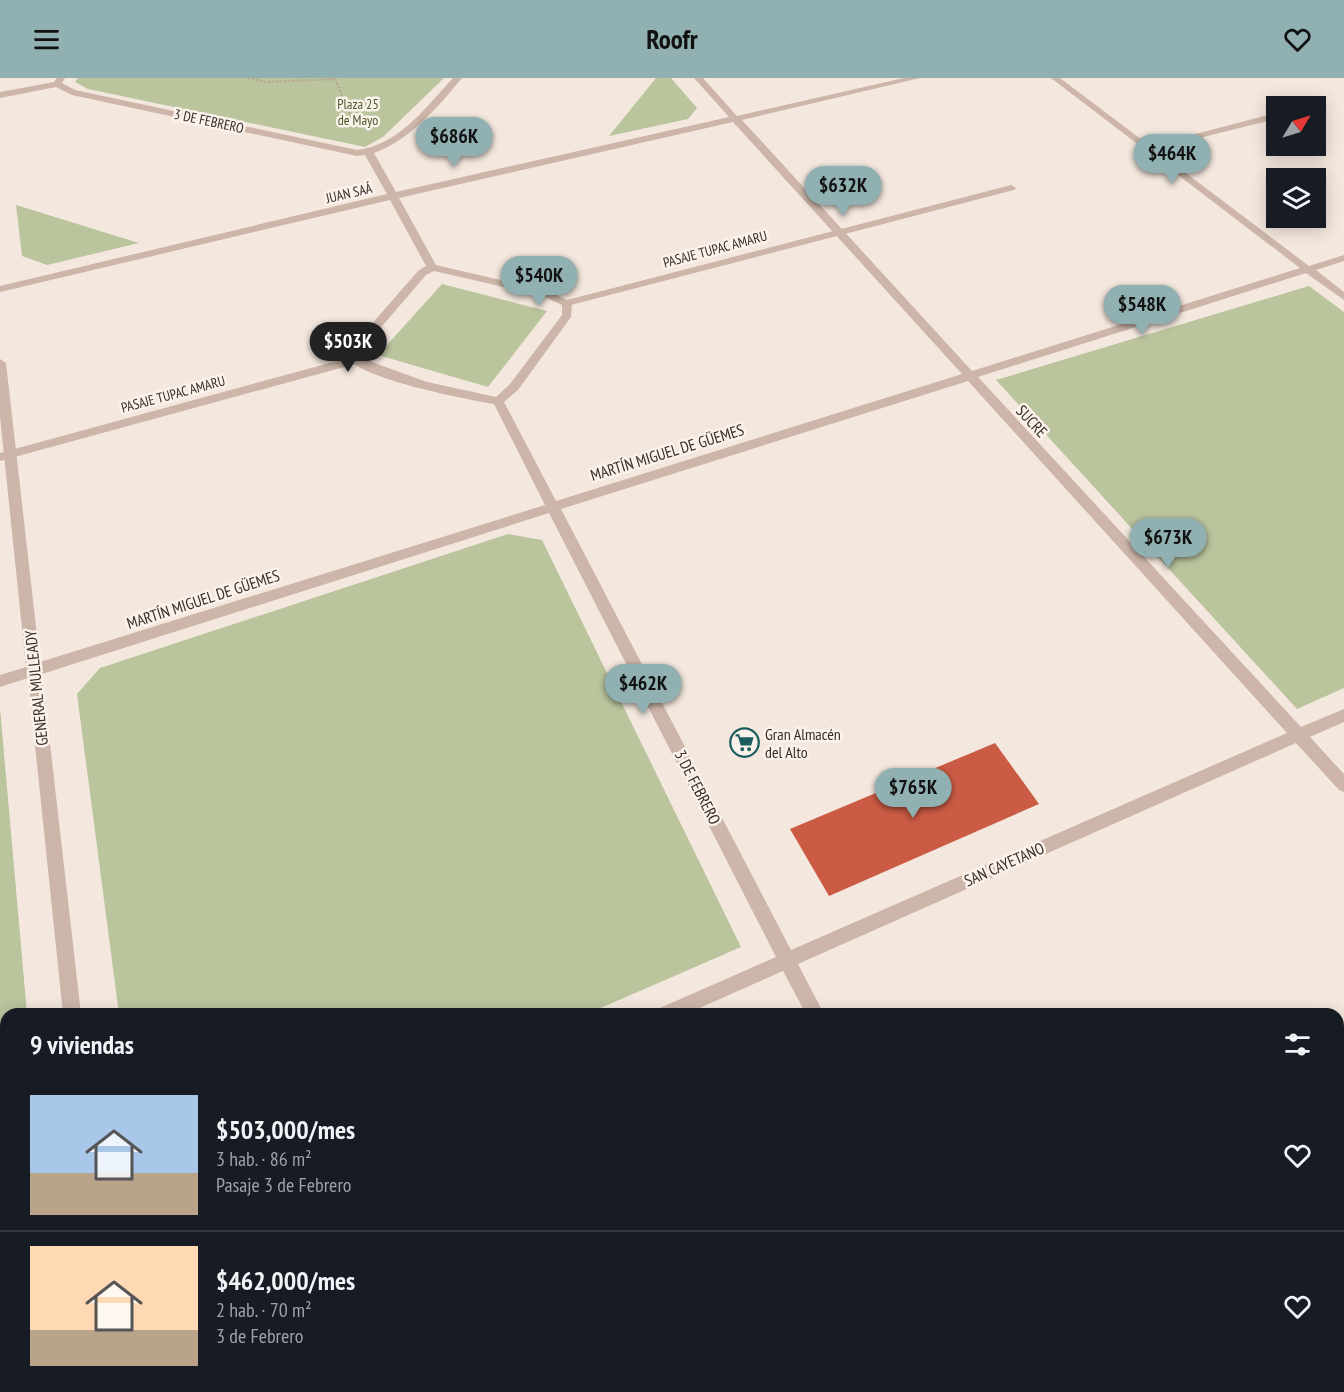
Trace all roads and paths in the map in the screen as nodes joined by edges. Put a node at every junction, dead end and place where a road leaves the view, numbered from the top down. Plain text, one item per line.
1 (248, 78) edge
2 (334, 78) edge
3 (458, 78) edge
4 (698, 78) edge
5 (916, 78) edge
6 (1055, 78) edge
7 (59, 81) edge
8 (0, 95) edge
9 (1266, 118) edge
10 (737, 120) junction
11 (361, 138) dead end
12 (1147, 148) junction
13 (369, 153) junction
14 (1011, 188) dead end
15 (393, 196) junction
16 (839, 232) junction
17 (1344, 258) edge
18 (432, 267) junction
19 (1307, 269) junction
20 (0, 289) edge
21 (1344, 297) edge
22 (567, 303) junction
23 (355, 360) junction
24 (0, 363) edge
25 (968, 375) junction
26 (498, 401) junction
27 (5, 456) edge
28 (553, 505) junction
29 (34, 670) junction
30 (0, 681) edge
31 (1344, 715) edge
32 (1298, 735) junction
33 (1344, 785) edge
34 (787, 960) junction
35 (71, 1008) edge
36 (679, 1008) edge
37 (812, 1008) edge

1 - 2 path
2 - 11 path
3 - 13 street
4 - 10 street, SUCRE
5 - 10 street, JUAN SAÁ
6 - 12 street
7 - 8 street
7 - 13 street, 3 DE FEBRERO
9 - 12 street
10 - 15 street, JUAN SAÁ
10 - 16 street, SUCRE
12 - 19 street
13 - 15 street
14 - 16 street, PASAJE TUPAC AMARU
15 - 18 street
15 - 20 street, JUAN SAÁ
16 - 22 street, PASAJE TUPAC AMARU
16 - 25 street, SUCRE
17 - 19 street, MARTÍN MIGUEL DE GÜEMES
18 - 22 street
18 - 23 street
19 - 21 street
19 - 25 street, MARTÍN MIGUEL DE GÜEMES
22 - 26 street
23 - 26 street
23 - 27 street, PASAJE TUPAC AMARU
24 - 27 street, GENERAL MULLEADY
25 - 28 street, MARTÍN MIGUEL DE GÜEMES
25 - 32 street, SUCRE
26 - 28 street, 3 DE FEBRERO
27 - 29 street, GENERAL MULLEADY
28 - 29 street, MARTÍN MIGUEL DE GÜEMES
28 - 34 street, 3 DE FEBRERO
29 - 30 street, MARTÍN MIGUEL DE GÜEMES
29 - 35 street, GENERAL MULLEADY
31 - 32 street, SAN CAYETANO
32 - 33 street, SUCRE
32 - 34 street, SAN CAYETANO
34 - 36 street, SAN CAYETANO
34 - 37 street, 3 DE FEBRERO

